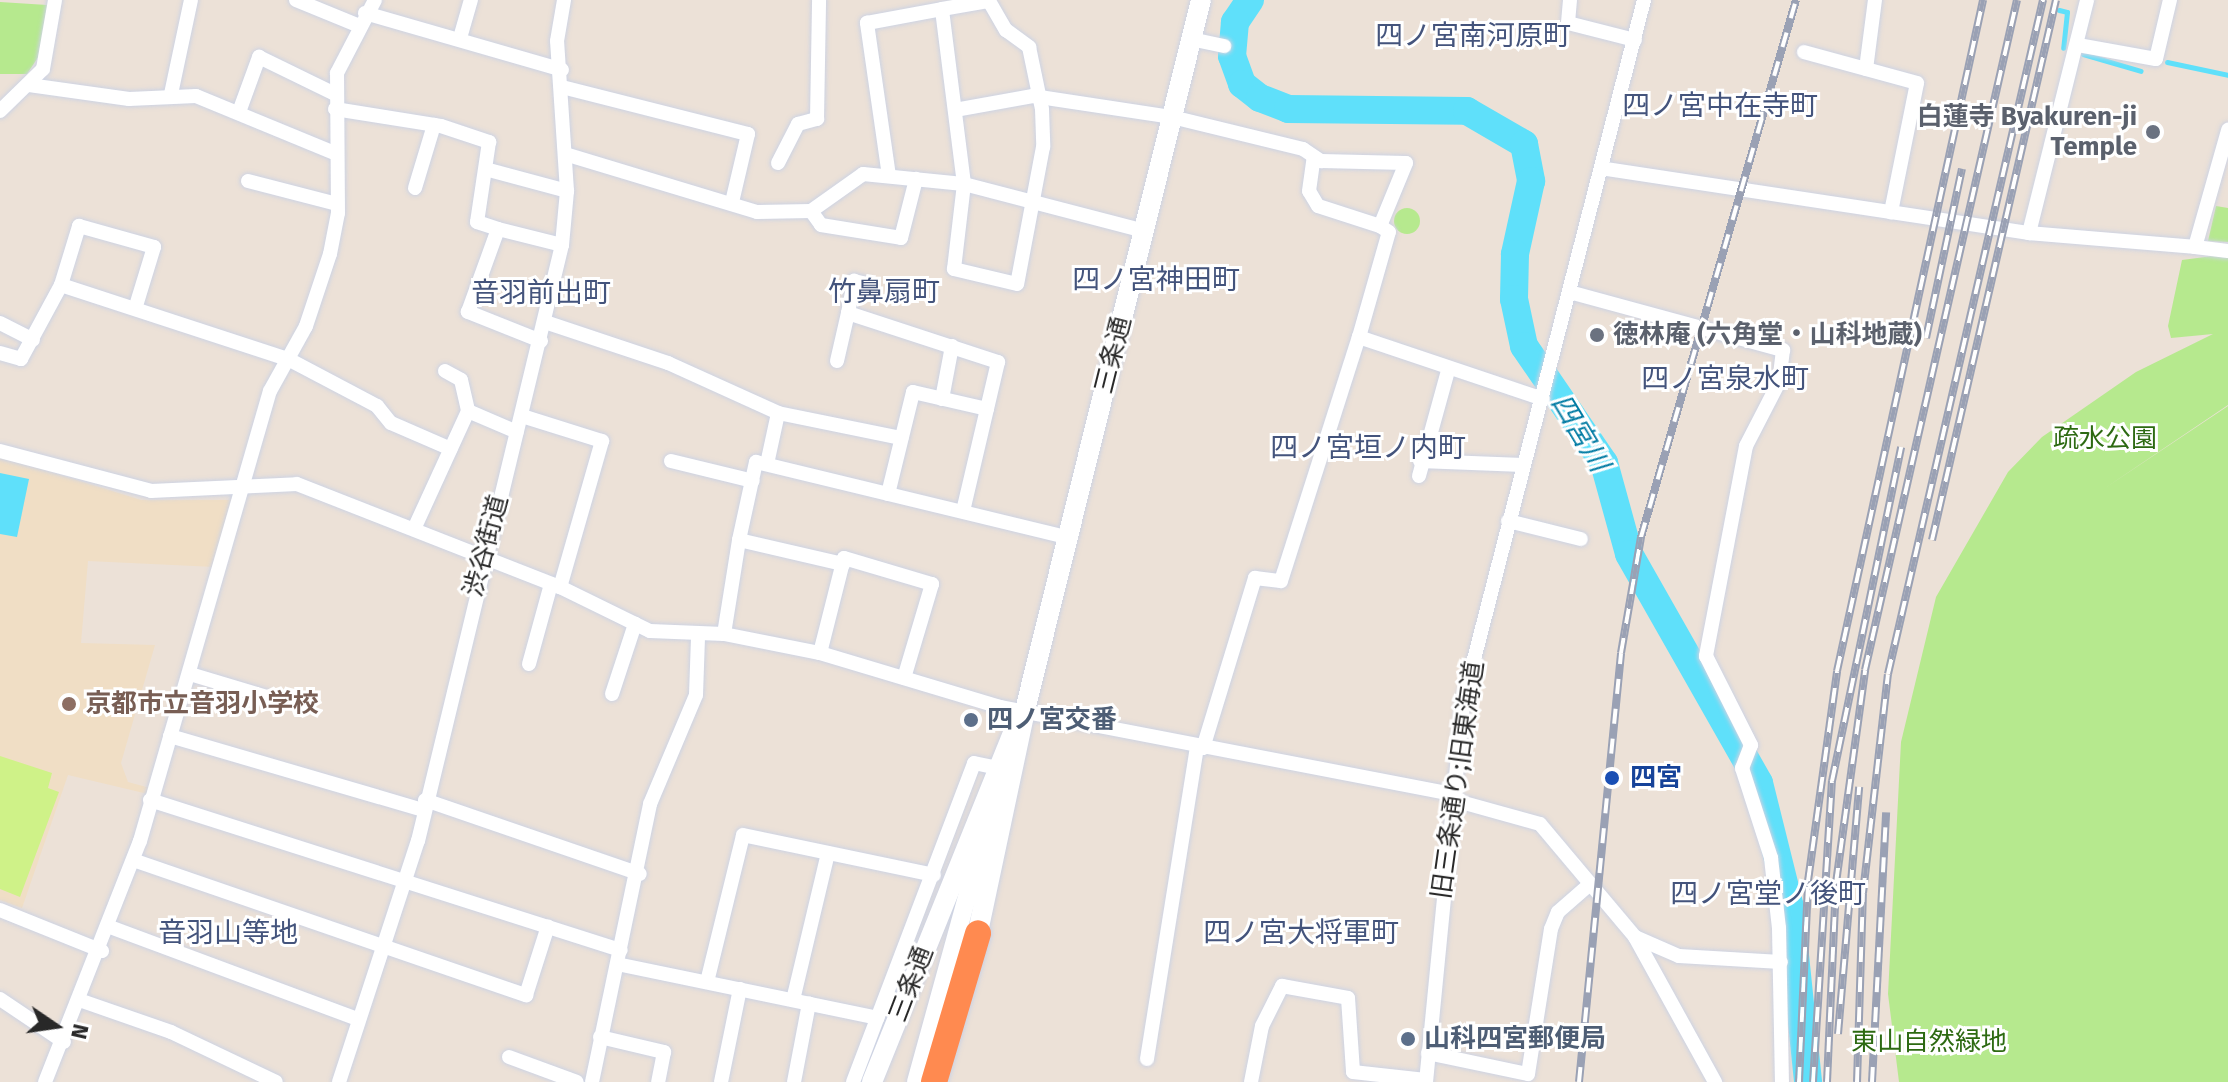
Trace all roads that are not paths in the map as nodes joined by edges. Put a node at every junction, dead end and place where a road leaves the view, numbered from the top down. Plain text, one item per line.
1 (55, 0) edge
2 (191, 0) edge
3 (296, 0) edge
4 (375, 0) edge
5 (471, 0) edge
6 (564, 0) edge
7 (819, 0) edge
8 (1201, 0) edge
9 (1570, 0) edge
10 (1644, 0) edge
11 (1875, 0) edge
12 (2087, 0) edge
13 (2170, 0) edge
14 (942, 9) junction
15 (361, 19) junction
16 (460, 38) junction
17 (1191, 39) junction
18 (1635, 40) junction
19 (2078, 45) junction
20 (1224, 46) dead end
21 (1804, 52) dead end
22 (1866, 69) junction
23 (562, 70) junction
24 (29, 85) junction
25 (562, 87) junction
26 (171, 94) junction
27 (1033, 96) junction
28 (335, 102) junction
29 (955, 110) junction
30 (0, 111) edge
31 (239, 112) junction
32 (1172, 117) junction
33 (434, 125) junction
34 (2228, 130) edge
35 (334, 153) junction
36 (565, 154) junction
37 (1314, 157) junction
38 (778, 163) dead end
39 (1606, 169) junction
40 (489, 170) junction
41 (2223, 170) edge
42 (889, 176) junction
43 (916, 179) junction
44 (248, 181) dead end
45 (964, 184) junction
46 (415, 188) dead end
47 (567, 191) junction
48 (732, 202) junction
49 (1031, 203) junction
50 (337, 204) junction
51 (811, 211) junction
52 (1891, 212) junction
53 (1380, 226) junction
54 (498, 229) junction
55 (1144, 231) junction
56 (2029, 233) junction
57 (562, 245) junction
58 (2195, 247) junction
59 (2228, 251) edge
60 (866, 284) dead end
61 (61, 285) junction
62 (1573, 293) junction
63 (136, 306) junction
64 (848, 313) junction
65 (545, 322) junction
66 (0, 323) edge
67 (1359, 337) junction
68 (33, 340) junction
69 (541, 341) junction
70 (952, 346) junction
71 (0, 353) edge
72 (288, 359) junction
73 (837, 361) dead end
74 (445, 371) dead end
75 (1448, 371) junction
76 (1545, 395) junction
77 (942, 399) junction
78 (987, 409) junction
79 (468, 411) junction
80 (778, 413) junction
81 (522, 416) junction
82 (517, 432) junction
83 (901, 438) junction
84 (451, 449) junction
85 (0, 451) edge
86 (671, 461) dead end
87 (767, 464) junction
88 (1523, 465) junction
89 (753, 481) junction
90 (245, 483) junction
91 (888, 494) junction
92 (963, 511) junction
93 (1508, 521) junction
94 (414, 529) junction
95 (1067, 537) junction
96 (1581, 539) dead end
97 (739, 540) junction
98 (482, 559) junction
99 (843, 564) junction
100 (555, 586) junction
101 (635, 624) junction
102 (724, 634) junction
103 (698, 638) junction
104 (820, 653) junction
105 (529, 664) dead end
106 (190, 674) junction
107 (904, 678) junction
108 (612, 694) dead end
109 (267, 697) dead end
110 (1025, 710) junction
111 (170, 736) junction
112 (1200, 747) junction
113 (1002, 760) junction
114 (1450, 796) junction
115 (150, 800) junction
116 (424, 805) junction
117 (828, 853) junction
118 (133, 860) junction
119 (640, 874) junction
120 (934, 875) junction
121 (405, 879) junction
122 (1589, 885) junction
123 (0, 910) edge
124 (548, 926) junction
125 (110, 927) junction
126 (978, 933) joint
127 (1635, 937) junction
128 (379, 947) junction
129 (102, 951) junction
130 (619, 957) junction
131 (1781, 962) junction
132 (707, 982) junction
133 (740, 989) junction
134 (0, 999) edge
135 (793, 1000) junction
136 (82, 1001) junction
137 (809, 1003) junction
138 (877, 1018) junction
139 (357, 1019) junction
140 (600, 1037) junction
141 (64, 1042) junction
142 (946, 1048) junction
143 (1428, 1053) junction
144 (509, 1057) dead end
145 (1147, 1059) dead end
146 (1352, 1077) edge
147 (1426, 1081) edge
148 (45, 1082) edge
149 (276, 1082) edge
150 (339, 1082) edge
151 (577, 1082) edge
152 (592, 1082) edge
153 (658, 1082) edge
154 (721, 1082) edge
155 (794, 1082) edge
156 (853, 1082) edge
157 (872, 1082) edge
158 (916, 1082) edge
159 (934, 1082) edge
160 (942, 1082) edge
161 (1251, 1082) edge
162 (1715, 1082) edge
163 (1782, 1082) edge

1 - 24 street
2 - 26 street
3 - 15 street
4 - 15 street
5 - 16 street
6 - 23 street, 渋谷街道
7 - 38 street
8 - 17 main road, 三条通
9 - 18 street
10 - 18 street
11 - 22 street
12 - 19 street
13 - 19 street
14 - 27 street
14 - 29 street
14 - 42 street
15 - 16 street
15 - 28 street
16 - 23 street
17 - 20 street
17 - 32 main road, 三条通
18 - 39 street
19 - 56 street
21 - 22 street
22 - 52 street
23 - 25 street, 渋谷街道
24 - 26 street
24 - 30 street
25 - 36 street, 渋谷街道
25 - 48 street
26 - 31 street
27 - 29 street
27 - 32 street
27 - 49 street
28 - 31 street
28 - 33 street
28 - 35 street
29 - 45 street
31 - 35 street
32 - 37 street
32 - 55 main road, 三条通
33 - 40 street
33 - 46 street
34 - 41 street
35 - 50 street
36 - 47 street, 渋谷街道
36 - 48 street
37 - 53 street
37 - 53 street
39 - 52 street
39 - 62 street
40 - 47 street
40 - 54 street
41 - 58 street
42 - 43 street
42 - 51 street
43 - 45 street
43 - 51 street
44 - 50 street
45 - 49 street
45 - 49 street
47 - 57 street, 渋谷街道
48 - 51 street
49 - 55 street
50 - 72 street
52 - 56 street
53 - 67 street
54 - 57 street
54 - 69 street
55 - 95 main road, 三条通
56 - 58 street
57 - 65 street, 渋谷街道
58 - 59 street
60 - 64 street
61 - 63 street
61 - 63 street
61 - 68 street
62 - 76 street, 旧三条通り;旧東海道
62 - 131 street
63 - 72 street
64 - 70 street
64 - 73 street
65 - 69 street, 渋谷街道
65 - 80 street
66 - 68 street
67 - 75 street
67 - 112 street
68 - 71 street
69 - 81 street, 渋谷街道
70 - 77 street
70 - 78 street
72 - 84 street
72 - 90 street
74 - 79 street
75 - 76 street
75 - 88 street
76 - 88 street, 旧三条通り;旧東海道
77 - 78 street
77 - 83 street
78 - 92 street
79 - 82 street
79 - 84 street
80 - 83 street
80 - 87 street
81 - 82 street, 渋谷街道
81 - 100 street
82 - 98 street, 渋谷街道
83 - 91 street
84 - 94 street
85 - 90 street
86 - 89 street
87 - 89 street
87 - 91 street
88 - 93 street, 旧三条通り;旧東海道
89 - 97 street
90 - 94 street
90 - 106 street
91 - 92 street
92 - 95 street
93 - 96 street
93 - 114 street, 旧三条通り;旧東海道
94 - 98 street
95 - 110 main road, 三条通
97 - 99 street
97 - 102 street
98 - 100 street
98 - 116 street, 渋谷街道
99 - 104 street
99 - 107 street
100 - 101 street
100 - 105 street
101 - 103 street
101 - 108 street
102 - 103 street
102 - 104 street
103 - 119 street
104 - 107 street
106 - 109 street
106 - 111 street
107 - 110 street
110 - 112 street
110 - 113 main road, 三条通
110 - 126 main road, 三条通
111 - 115 street
111 - 116 street
112 - 114 street
112 - 145 street
113 - 120 street
113 - 157 main road, 三条通
113 - 158 street
114 - 122 street
114 - 143 street, 旧三条通り;旧東海道
115 - 118 street
115 - 121 street
116 - 119 street
116 - 121 street, 渋谷街道
117 - 120 street
117 - 132 street
117 - 135 street
118 - 125 street
118 - 128 street
119 - 130 street
120 - 138 street
121 - 124 street
121 - 128 street, 渋谷街道
122 - 127 street
122 - 143 street
123 - 129 street
124 - 128 street
124 - 130 street
125 - 129 street
125 - 139 street
126 - 142 highway
127 - 131 street
127 - 162 street
128 - 139 street, 渋谷街道
129 - 136 street
130 - 132 street
130 - 140 street
131 - 163 street
132 - 133 street
133 - 135 street
133 - 154 street
134 - 141 street
135 - 137 street
136 - 141 street
136 - 149 street
137 - 138 street
137 - 155 street
138 - 156 street
139 - 150 street, 渋谷街道
140 - 152 street
140 - 153 street
141 - 148 street
142 - 159 highway
142 - 160 main road
143 - 147 street, 旧三条通り;旧東海道
144 - 151 street
146 - 147 street
146 - 161 street

